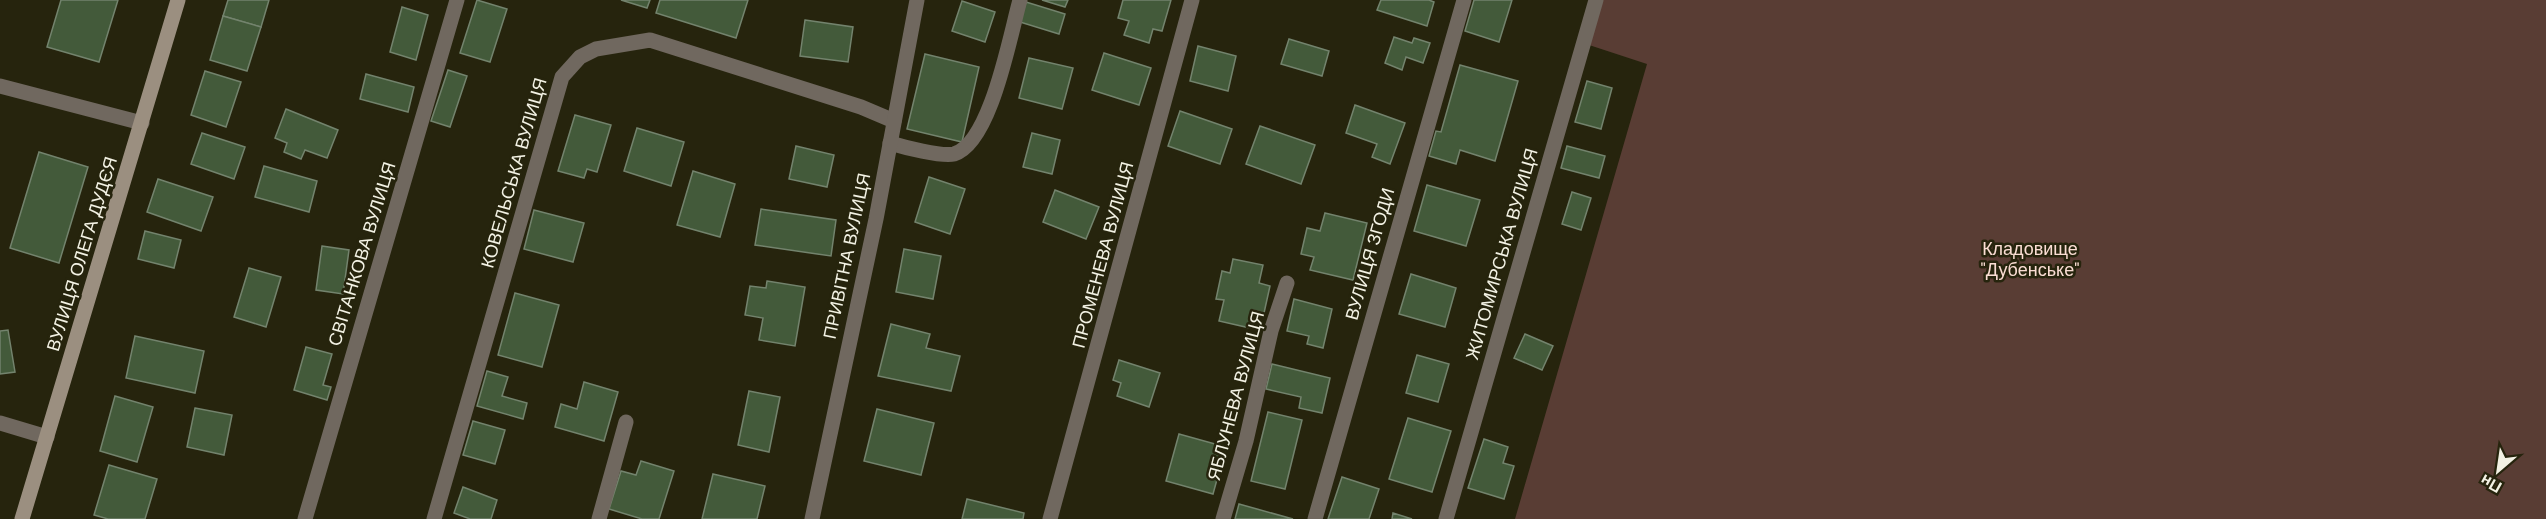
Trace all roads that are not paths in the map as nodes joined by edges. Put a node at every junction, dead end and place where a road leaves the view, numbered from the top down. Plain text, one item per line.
1 (178, 0) edge
2 (457, 0) edge
3 (917, 0) edge
4 (1020, 0) edge
5 (1192, 0) edge
6 (1464, 0) edge
7 (1596, 0) edge
8 (0, 86) edge
9 (894, 121) junction
10 (142, 123) junction
11 (890, 143) junction
12 (1287, 283) dead end
13 (626, 422) dead end
14 (0, 423) edge
15 (47, 437) junction
16 (22, 519) edge
17 (305, 519) edge
18 (434, 519) edge
19 (598, 519) edge
20 (812, 519) edge
21 (1050, 519) edge
22 (1223, 519) edge
23 (1316, 519) edge
24 (1446, 519) edge

1 - 10 main road, ВУЛИЦЯ ОЛЕГА ДУДЄЯ
2 - 17 street, СВІТАНКОВА ВУЛИЦЯ
3 - 9 street, ПРИВІТНА ВУЛИЦЯ
4 - 11 street
5 - 21 street, ПРОМЕНЕВА ВУЛИЦЯ
6 - 23 street, ВУЛИЦЯ ЗГОДИ
7 - 24 street, ЖИТОМИРСЬКА ВУЛИЦЯ
8 - 10 street
9 - 11 street, ПРИВІТНА ВУЛИЦЯ
9 - 18 street, КОВЕЛЬСЬКА ВУЛИЦЯ
10 - 15 main road, ВУЛИЦЯ ОЛЕГА ДУДЄЯ
11 - 20 street, ПРИВІТНА ВУЛИЦЯ
12 - 22 street, ЯБЛУНЕВА ВУЛИЦЯ
13 - 19 street
14 - 15 street
15 - 16 main road, ВУЛИЦЯ ОЛЕГА ДУДЄЯ

